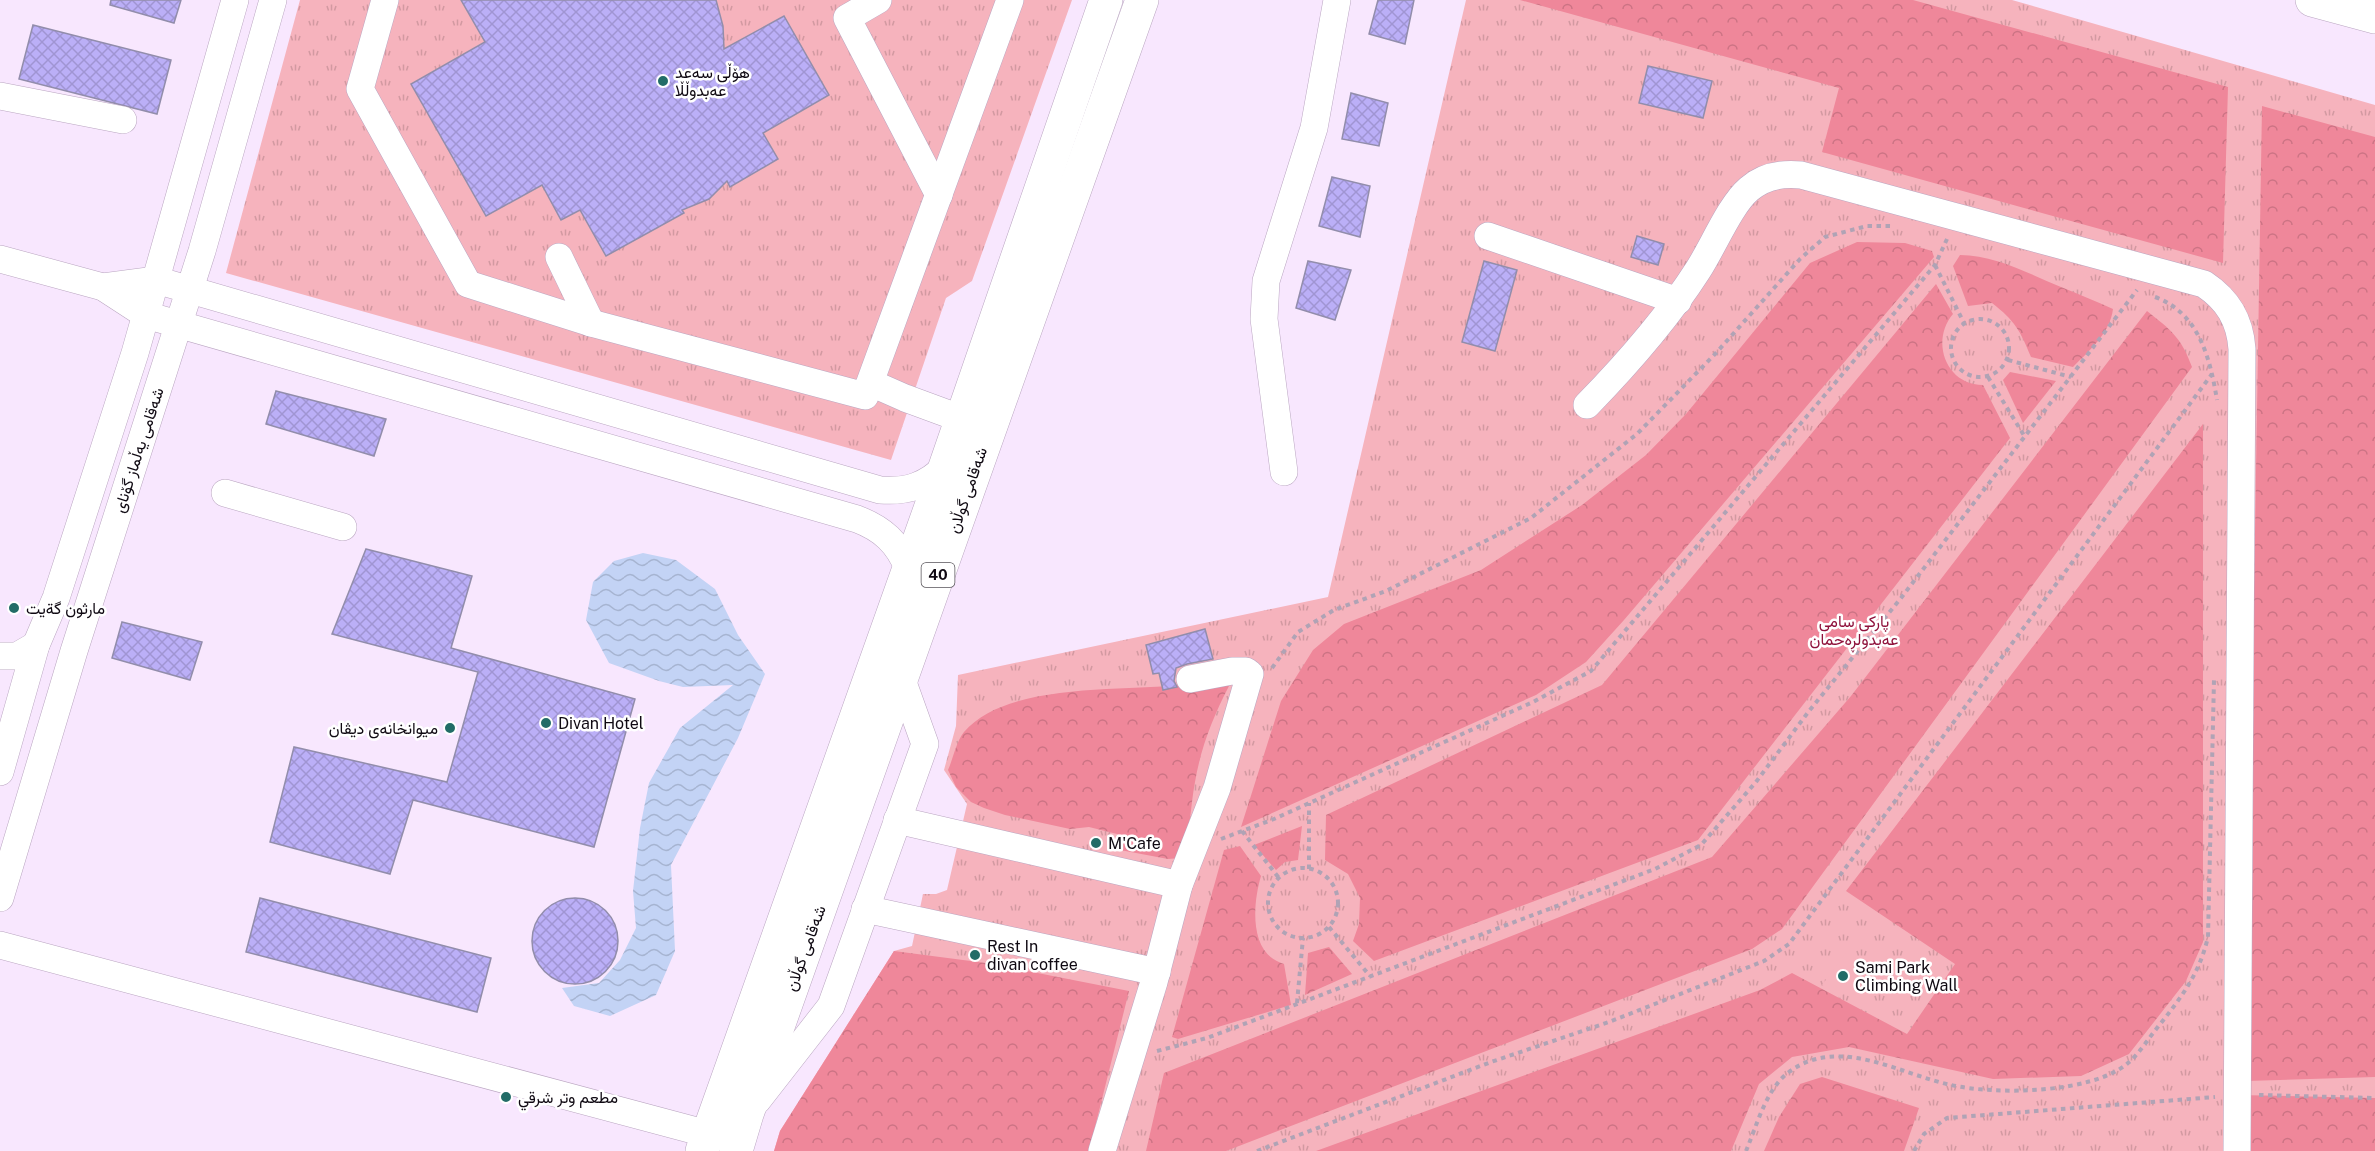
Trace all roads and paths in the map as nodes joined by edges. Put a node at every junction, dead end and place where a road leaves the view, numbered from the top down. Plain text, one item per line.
1 (235, 0) edge
2 (273, 0) edge
3 (386, 0) edge
4 (879, 0) edge
5 (1010, 0) edge
6 (1106, 0) edge
7 (1142, 0) edge
8 (1337, 0) edge
9 (2312, 0) edge
10 (2375, 18) edge
11 (0, 96) edge
12 (123, 120) dead end
13 (939, 195) junction
14 (1895, 225) dead end
15 (1488, 236) dead end
16 (1937, 236) dead end
17 (1947, 238) junction
18 (1959, 241) dead end
19 (559, 257) dead end
20 (0, 259) edge
21 (1935, 265) junction
22 (156, 280) junction
23 (103, 287) junction
24 (2129, 288) dead end
25 (190, 290) junction
26 (2137, 290) junction
27 (1678, 301) junction
28 (146, 315) junction
29 (591, 323) junction
30 (1964, 323) junction
31 (179, 324) junction
32 (2008, 360) junction
33 (2213, 374) junction
34 (1988, 377) junction
35 (2071, 377) junction
36 (871, 383) junction
37 (1587, 405) dead end
38 (2218, 407) dead end
39 (962, 419) junction
40 (2025, 437) junction
41 (945, 467) junction
42 (1284, 472) dead end
43 (866, 486) junction
44 (225, 493) dead end
45 (857, 519) junction
46 (343, 527) dead end
47 (908, 568) junction
48 (36, 645) junction
49 (0, 656) edge
50 (1271, 670) dead end
51 (2215, 670) dead end
52 (901, 677) junction
53 (1190, 679) dead end
54 (0, 708) edge
55 (4, 760) edge
56 (1309, 803) junction
57 (897, 820) junction
58 (1223, 828) dead end
59 (1242, 831) junction
60 (1220, 839) junction
61 (1217, 849) dead end
62 (1309, 869) junction
63 (818, 870) junction
64 (1279, 878) junction
65 (1179, 885) junction
66 (0, 898) edge
67 (866, 909) junction
68 (1329, 927) junction
69 (1303, 938) junction
70 (0, 945) edge
71 (1156, 972) junction
72 (1370, 976) junction
73 (1297, 1004) junction
74 (1157, 1041) dead end
75 (2238, 1095) junction
76 (2375, 1098) edge
77 (747, 1113) junction
78 (715, 1145) edge
79 (1102, 1151) edge
80 (1257, 1151) edge
81 (1746, 1151) edge
82 (1914, 1151) edge
83 (2237, 1151) edge

1 - 22 street, شەقامی یەڵماز گۆنای
2 - 25 street, شەقامی یەڵماز گۆنای
3 - 29 street
4 - 13 street
5 - 13 street
6 - 39 main road, شەقامی گوڵان / 40
7 - 52 main road, شەقامی گوڵان / 40
8 - 42 street
9 - 10 main road
11 - 12 street
13 - 36 street
14 - 50 path
15 - 27 street
16 - 17 path
17 - 18 path
17 - 21 path
19 - 29 street
20 - 23 street
21 - 30 path
21 - 56 path
22 - 23 street
22 - 25 street
22 - 28 street, شەقامی یەڵماز گۆنای
23 - 28 street
24 - 26 path
25 - 31 street, شەقامی یەڵماز گۆنای
25 - 43 street
26 - 33 path
26 - 35 path
27 - 37 street
27 - 75 street
28 - 31 street
28 - 48 street, شەقامی یەڵماز گۆنای
29 - 36 street
30 - 32 path
30 - 34 path
31 - 45 street
31 - 66 street, شەقامی یەڵماز گۆنای
32 - 34 path
32 - 35 path
33 - 38 path
33 - 80 path
34 - 40 path
35 - 40 path
36 - 39 street
39 - 41 main road, شەقامی گوڵان / 40
40 - 72 path
41 - 43 street
41 - 47 main road, شەقامی گوڵان / 40
43 - 45 street
44 - 46 street
45 - 47 street
47 - 63 main road, شەقامی گوڵان / 40
48 - 49 street
48 - 55 street, شەقامی یەڵماز گۆنای
51 - 81 path
52 - 57 street
52 - 63 main road, شەقامی گوڵان / 40
53 - 65 street
54 - 55 street
56 - 59 path
56 - 62 path
57 - 65 street
57 - 67 street
58 - 60 path
59 - 60 path
59 - 64 path
60 - 61 path
62 - 64 path
62 - 68 path
63 - 77 main road, شەقامی گوڵان / 40
63 - 78 main road, شەقامی گوڵان / 40
64 - 69 path
65 - 71 street
67 - 71 street
67 - 77 street
68 - 69 path
68 - 72 path
69 - 73 path
70 - 78 street
71 - 79 street
72 - 73 path
73 - 74 path
75 - 76 path
75 - 82 path
75 - 83 street
77 - 78 main road, شەقامی گوڵان / 40

